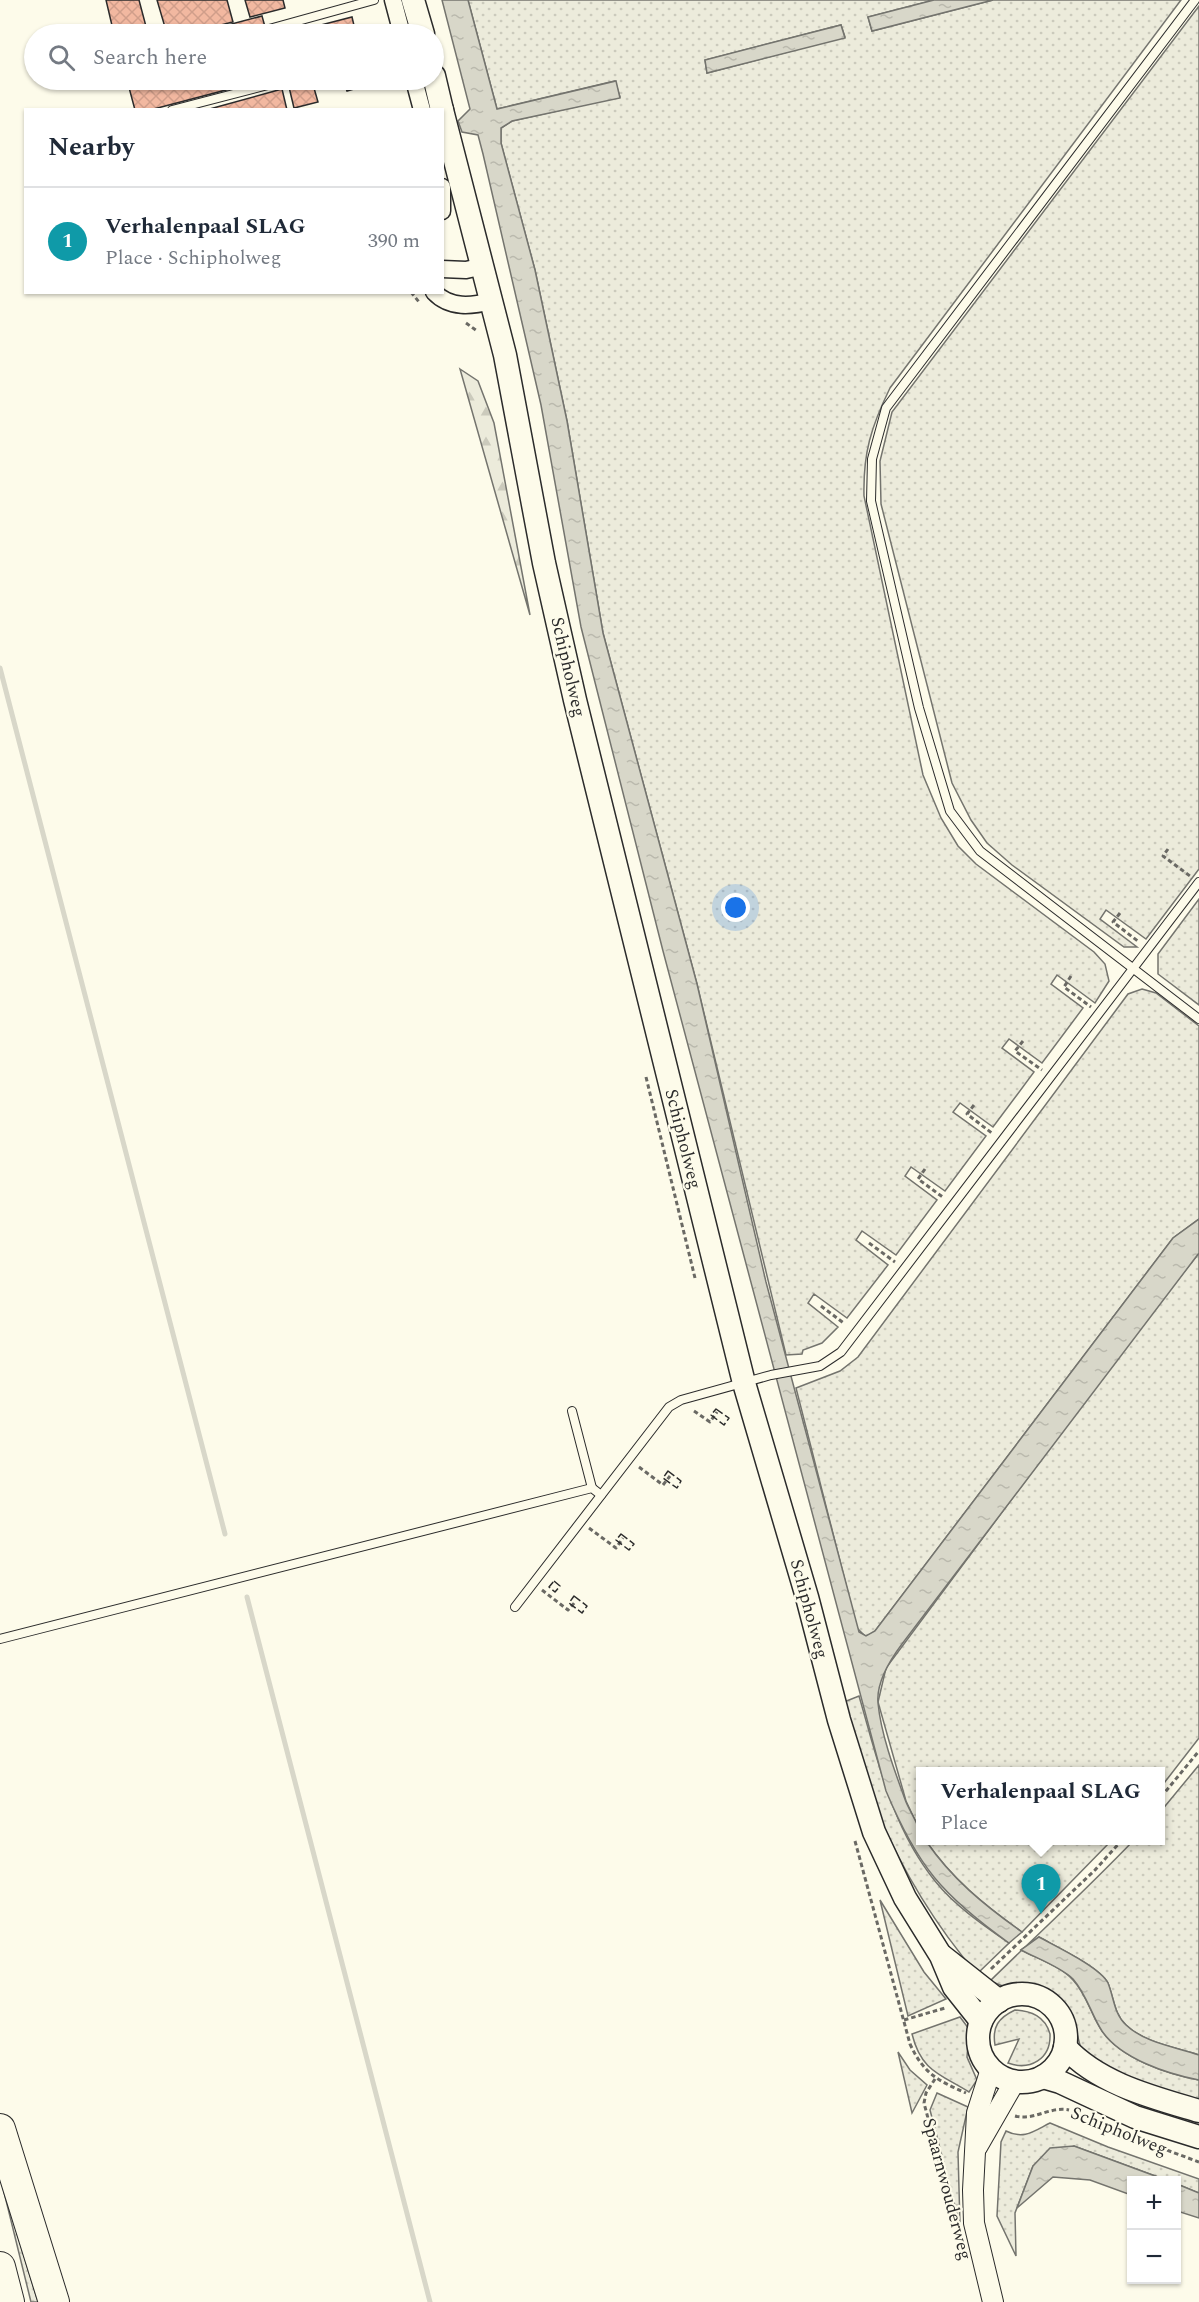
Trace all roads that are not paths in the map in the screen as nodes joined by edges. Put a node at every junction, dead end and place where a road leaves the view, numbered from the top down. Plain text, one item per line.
1 (374, 0) edge
2 (393, 0) edge
3 (413, 0) edge
4 (1195, 0) edge
5 (287, 24) edge
6 (399, 24) edge
7 (420, 24) edge
8 (249, 90) edge
9 (417, 90) edge
10 (438, 90) edge
11 (180, 108) edge
12 (421, 108) edge
13 (443, 108) edge
14 (446, 121) edge
15 (484, 266) junction
16 (444, 269) edge
17 (437, 294) edge
18 (492, 301) junction
19 (1199, 882) edge
20 (1132, 969) junction
21 (1199, 1019) edge
22 (744, 1383) junction
23 (572, 1411) dead end
24 (592, 1488) junction
25 (601, 1495) junction
26 (515, 1607) dead end
27 (0, 1639) edge
28 (941, 1956) junction
29 (999, 2001) junction
30 (981, 2021) junction
31 (1065, 2047) junction
32 (991, 2069) junction
33 (1043, 2077) junction
34 (1015, 2081) junction
35 (1199, 2111) edge
36 (0, 2128) edge
37 (1199, 2137) edge
38 (977, 2147) junction
39 (0, 2267) edge
40 (9, 2302) edge
41 (54, 2302) edge
42 (993, 2302) edge

1 - 5 lane
2 - 6 street
3 - 7 main road
4 - 20 lane
8 - 11 lane
9 - 12 street
10 - 13 main road, Schipholweg
14 - 15 main road, Schipholweg
15 - 16 street
15 - 18 main road, Schipholweg
17 - 18 street
18 - 22 main road, Schipholweg
19 - 20 lane
20 - 21 lane
20 - 22 lane
22 - 25 lane
22 - 28 main road, Schipholweg
23 - 24 lane
24 - 25 lane
24 - 27 lane
25 - 26 lane
28 - 29 main road, Schipholweg
28 - 30 main road, Schipholweg
29 - 30 main road
29 - 31 main road
30 - 32 main road
31 - 33 main road
31 - 35 main road
32 - 34 main road
32 - 38 street, Spaarnwouderweg
33 - 34 main road
33 - 37 main road, Schipholweg
34 - 38 street, Spaarnwouderweg
36 - 41 highway
38 - 42 street, Spaarnwouderweg
39 - 40 highway

